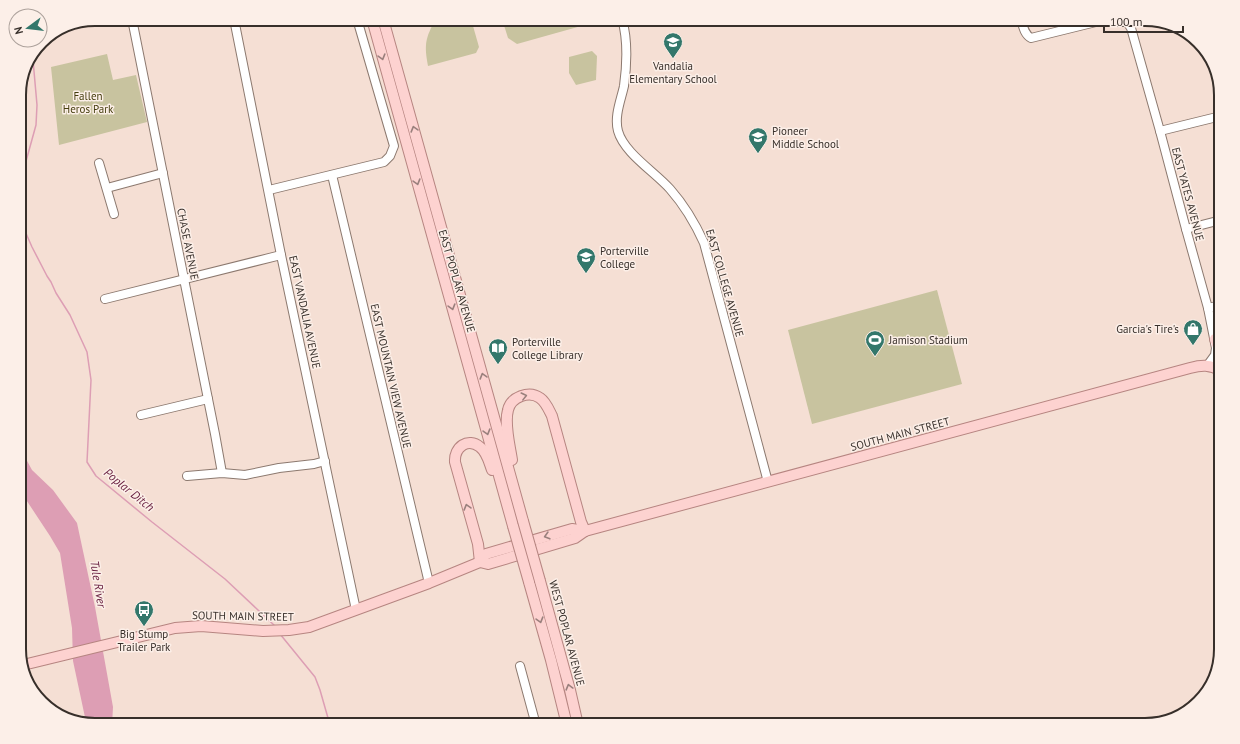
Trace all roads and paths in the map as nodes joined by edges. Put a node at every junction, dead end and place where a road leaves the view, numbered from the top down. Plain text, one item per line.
1 (133, 26) edge
2 (235, 26) edge
3 (359, 26) edge
4 (374, 26) edge
5 (385, 26) edge
6 (623, 26) edge
7 (1023, 26) edge
8 (1080, 26) edge
9 (1129, 26) edge
10 (1214, 118) edge
11 (1160, 131) junction
12 (99, 163) dead end
13 (163, 173) junction
14 (332, 175) junction
15 (107, 188) junction
16 (269, 190) junction
17 (114, 214) dead end
18 (1214, 222) edge
19 (1186, 229) junction
20 (281, 255) junction
21 (184, 280) junction
22 (105, 299) dead end
23 (1214, 307) edge
24 (1208, 308) junction
25 (1214, 335) edge
26 (1214, 356) edge
27 (1207, 366) junction
28 (1214, 368) edge
29 (208, 399) junction
30 (141, 415) dead end
31 (325, 461) junction
32 (222, 473) junction
33 (187, 476) dead end
34 (768, 482) junction
35 (517, 495) junction
36 (514, 526) junction
37 (585, 531) junction
38 (531, 548) joint
39 (520, 549) joint
40 (480, 562) junction
41 (429, 583) junction
42 (356, 610) junction
43 (28, 664) edge
44 (520, 666) dead end
45 (534, 718) edge
46 (565, 718) edge
47 (576, 718) edge

1 - 13 street, CHASE AVENUE
2 - 16 street, EAST VANDALIA AVENUE
3 - 14 street
4 -> 36 main road, EAST POPLAR AVENUE
35 -> 5 main road, EAST POPLAR AVENUE
6 - 34 street, EAST COLLEGE AVENUE
7 - 8 street
9 - 11 street, EAST YATES AVENUE
10 - 11 street
11 - 19 street, EAST YATES AVENUE
12 - 15 street
13 - 15 street
13 - 21 street, CHASE AVENUE
14 - 16 street
14 - 41 street, EAST MOUNTAIN VIEW AVENUE
15 - 17 street
16 - 20 street, EAST VANDALIA AVENUE
18 - 19 street
19 - 24 street, EAST YATES AVENUE
20 - 21 street
20 - 31 street, EAST VANDALIA AVENUE
21 - 22 street
21 - 29 street, CHASE AVENUE
23 - 24 street
24 - 25 street, EAST YATES AVENUE
26 - 27 street, EAST YATES AVENUE
27 - 28 main road, SOUTH MAIN STREET
27 - 34 main road, SOUTH MAIN STREET
29 - 30 street
29 - 32 street, CHASE AVENUE
31 - 32 street
31 - 42 street, EAST VANDALIA AVENUE
32 - 33 street
34 - 37 main road, SOUTH MAIN STREET
35 -> 37 main road
35 - 38 main road, EAST POPLAR AVENUE, bridge
36 - 39 main road, EAST POPLAR AVENUE, bridge
40 -> 36 main road
37 - 40 main road, SOUTH MAIN STREET
47 -> 38 main road, WEST POPLAR AVENUE, bridge
39 -> 46 main road, WEST POPLAR AVENUE, bridge
40 - 41 main road, SOUTH MAIN STREET
41 - 42 main road, SOUTH MAIN STREET
42 - 43 main road, SOUTH MAIN STREET
44 - 45 street

